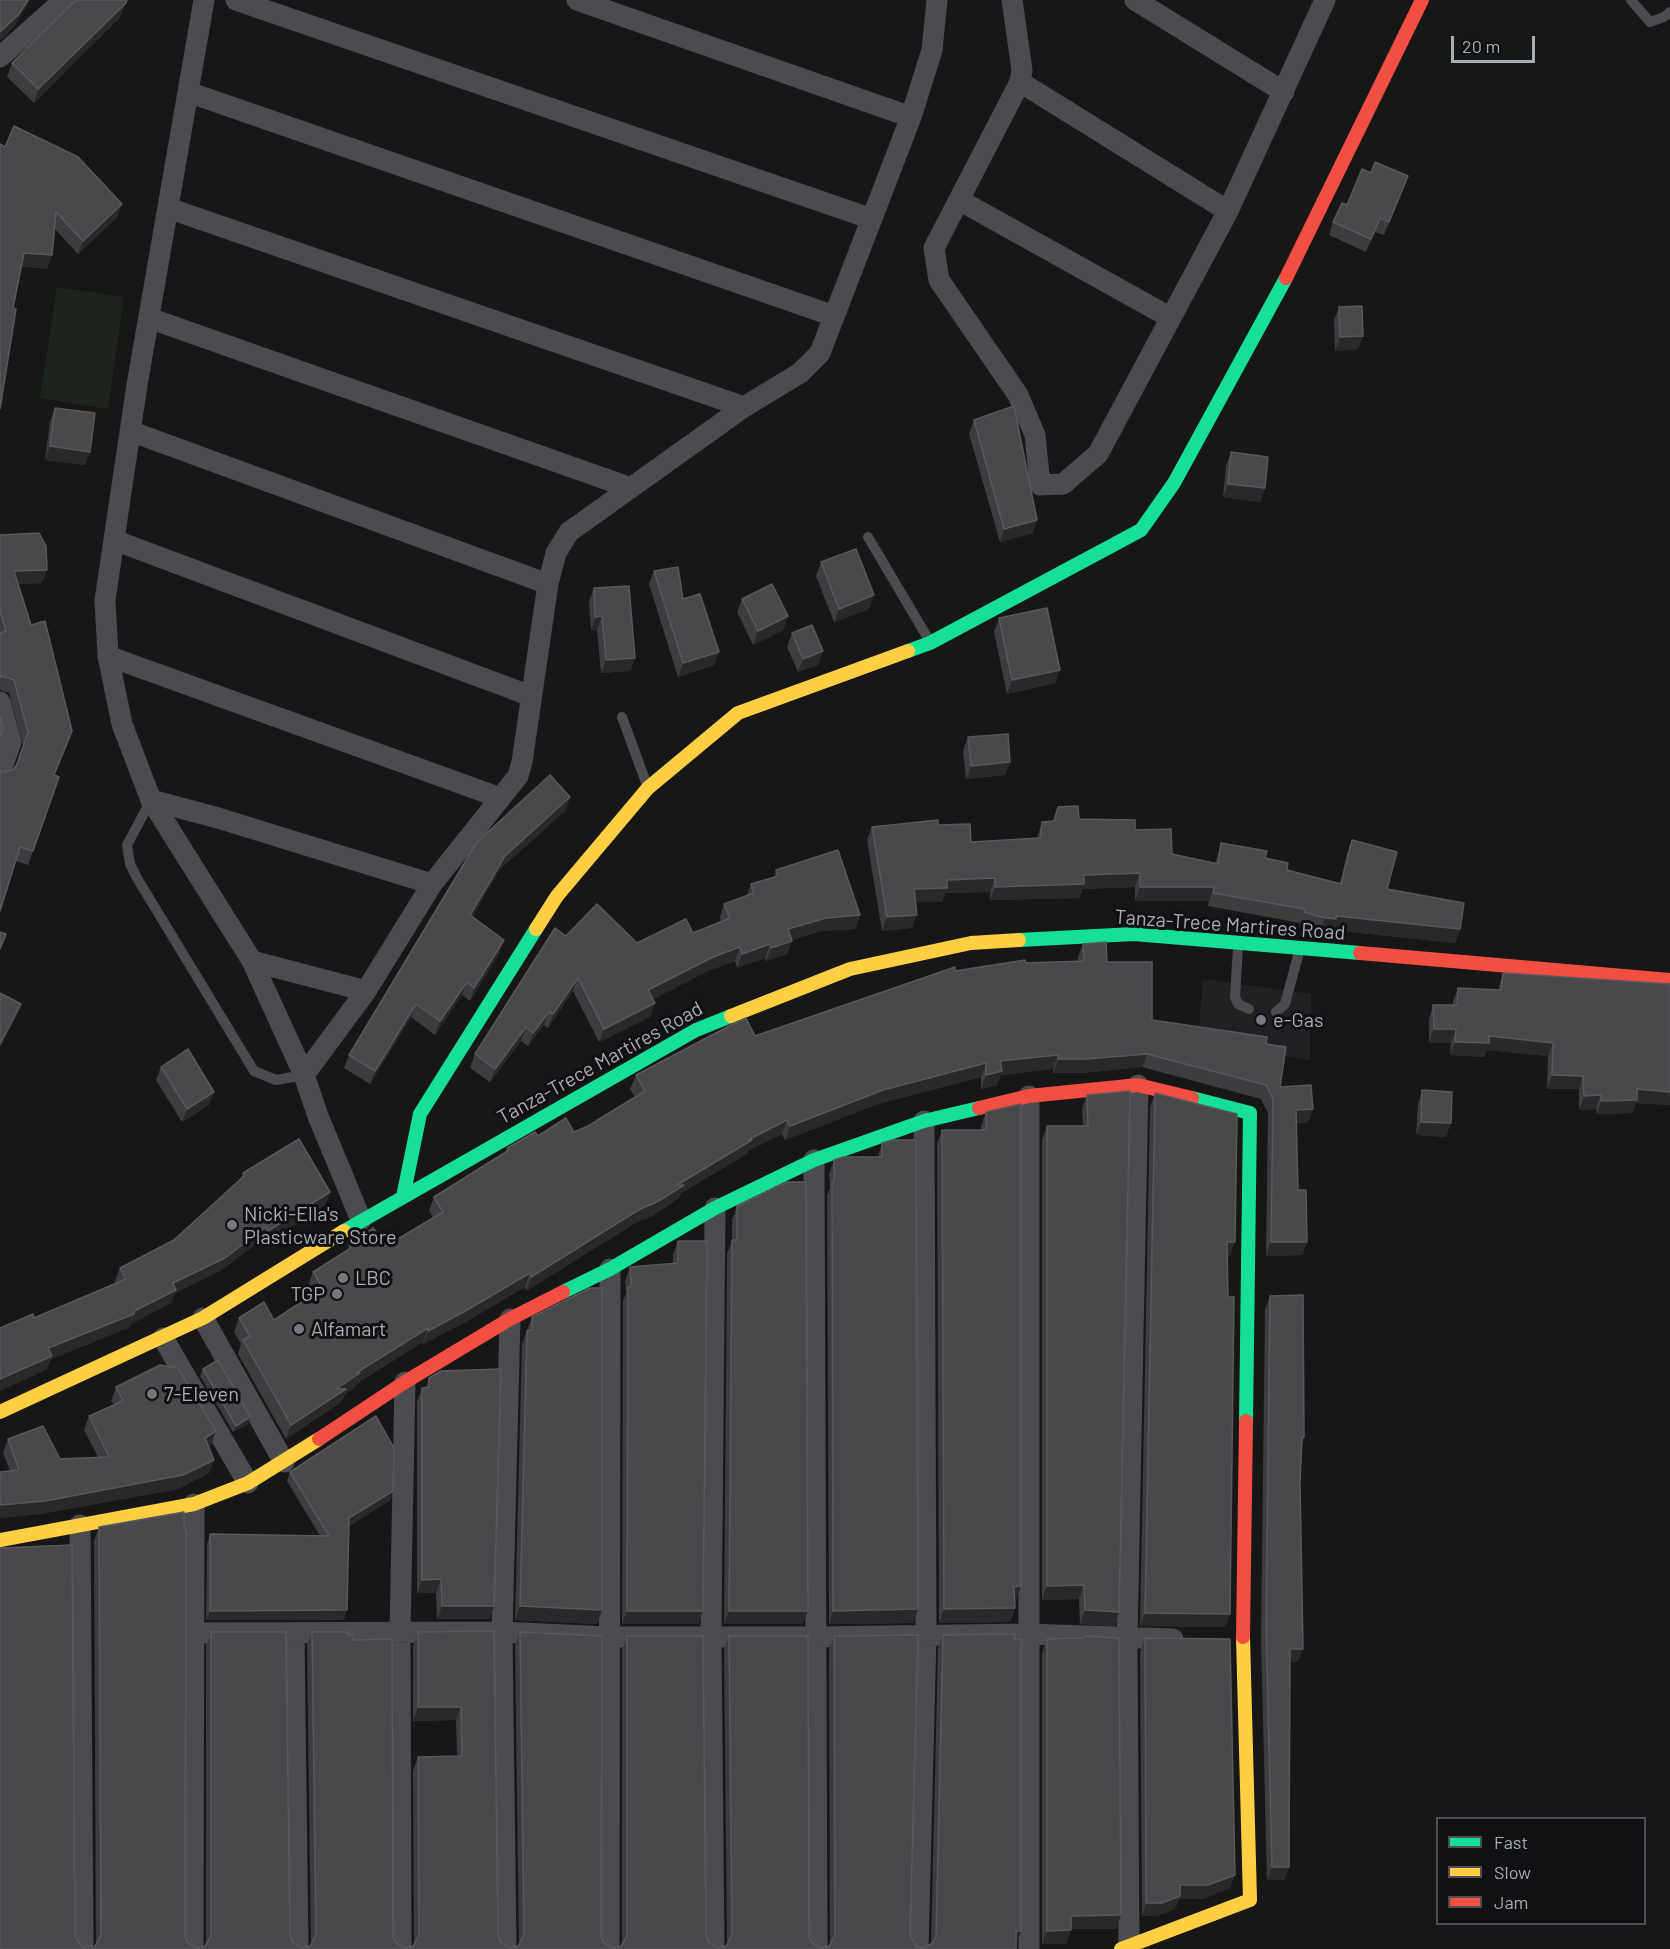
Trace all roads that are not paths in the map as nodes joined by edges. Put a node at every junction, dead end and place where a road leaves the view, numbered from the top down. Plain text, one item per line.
1 (64, 0) edge
2 (204, 0) edge
3 (236, 0) edge
4 (577, 0) edge
5 (1012, 0) edge
6 (1135, 0) edge
7 (1325, 0) edge
8 (1422, 0) edge
9 (1630, 0) edge
10 (934, 1) edge
11 (1670, 12) edge
12 (0, 57) edge
13 (1020, 82) junction
14 (188, 92) junction
15 (1284, 92) junction
16 (911, 117) junction
17 (959, 200) junction
18 (168, 208) junction
19 (1228, 212) junction
20 (872, 219) junction
21 (834, 316) junction
22 (149, 318) junction
23 (1171, 318) junction
24 (744, 407) junction
25 (130, 430) junction
26 (631, 488) junction
27 (868, 537) dead end
28 (114, 540) junction
29 (548, 584) junction
30 (930, 643) junction
31 (108, 656) junction
32 (531, 696) junction
33 (0, 702) edge
34 (622, 717) dead end
35 (6, 741) edge
36 (0, 773) edge
37 (648, 788) junction
38 (498, 797) junction
39 (151, 800) junction
40 (432, 884) junction
41 (1238, 943) junction
42 (1300, 950) junction
43 (252, 961) junction
44 (1670, 980) edge
45 (366, 992) junction
46 (1249, 1009) dead end
47 (1276, 1012) dead end
48 (304, 1075) junction
49 (1138, 1085) junction
50 (1029, 1096) junction
51 (924, 1120) junction
52 (814, 1160) junction
53 (403, 1197) junction
54 (715, 1208) junction
55 (361, 1220) junction
56 (610, 1269) junction
57 (203, 1318) junction
58 (510, 1319) junction
59 (163, 1338) junction
60 (405, 1382) junction
61 (0, 1412) edge
62 (284, 1462) junction
63 (248, 1483) junction
64 (194, 1504) junction
65 (80, 1525) junction
66 (0, 1540) edge
67 (400, 1632) junction
68 (502, 1632) junction
69 (195, 1633) junction
70 (294, 1633) junction
71 (1027, 1634) junction
72 (711, 1636) junction
73 (926, 1636) junction
74 (608, 1637) junction
75 (818, 1637) junction
76 (1127, 1639) junction
77 (1197, 1639) edge
78 (1220, 1640) edge
79 (1243, 1640) junction
80 (1125, 1948) edge
81 (83, 1949) edge
82 (192, 1949) edge
83 (298, 1949) edge
84 (401, 1949) edge
85 (506, 1949) edge
86 (609, 1949) edge
87 (714, 1949) edge
88 (818, 1949) edge
89 (918, 1949) edge
90 (1029, 1949) edge

1 - 12 street
2 - 14 street
3 - 20 street
4 - 16 street
5 - 13 street
6 - 15 street
7 - 15 street
8 - 30 street
9 - 11 lane
10 - 16 street
13 - 17 street
13 - 19 street
14 - 18 street
14 - 21 street
15 - 19 street
16 - 20 street
17 - 23 street
17 - 23 street
18 - 22 street
18 - 24 street
19 - 23 street
20 - 21 street
21 - 24 street
22 - 25 street
22 - 26 street
24 - 26 street
25 - 28 street
25 - 29 street
26 - 29 street
27 - 30 lane
28 - 31 street
28 - 32 street
29 - 32 street
30 - 37 street
31 - 38 street
31 - 39 street
32 - 38 street
33 - 35 street
34 - 37 lane
35 - 36 street
37 - 53 street
38 - 40 street
39 - 40 street
39 - 43 street
39 - 48 lane
40 - 45 street
41 - 42 street, Tanza-Trece Martires Road
41 - 46 lane
41 - 53 street, Tanza-Trece Martires Road
42 - 44 street, Tanza-Trece Martires Road
42 - 47 lane
43 - 45 street
43 - 48 street
45 - 48 street
48 - 55 street
49 - 50 street
49 - 76 street
49 - 79 street
50 - 51 street
50 - 71 street
51 - 52 street
51 - 73 street
52 - 54 street
52 - 75 street
53 - 55 street, Tanza-Trece Martires Road
54 - 56 street
54 - 72 street
55 - 57 street, Tanza-Trece Martires Road
56 - 58 street
56 - 74 street
57 - 59 street, Tanza-Trece Martires Road
57 - 62 street
58 - 60 street
58 - 68 street
59 - 61 street, Tanza-Trece Martires Road
59 - 63 street
60 - 62 street
60 - 67 street
62 - 63 street
63 - 64 street
64 - 65 street
64 - 69 street
65 - 66 street
65 - 81 street
67 - 68 street
67 - 70 street
67 - 84 street
68 - 74 street
68 - 85 street
69 - 70 street
69 - 82 street
70 - 83 street
71 - 73 street
71 - 76 street
71 - 90 street
72 - 74 street
72 - 75 street
72 - 87 street
73 - 75 street
73 - 89 street
74 - 86 street
75 - 88 street
76 - 77 street
76 - 80 street
78 - 79 street
79 - 80 street

